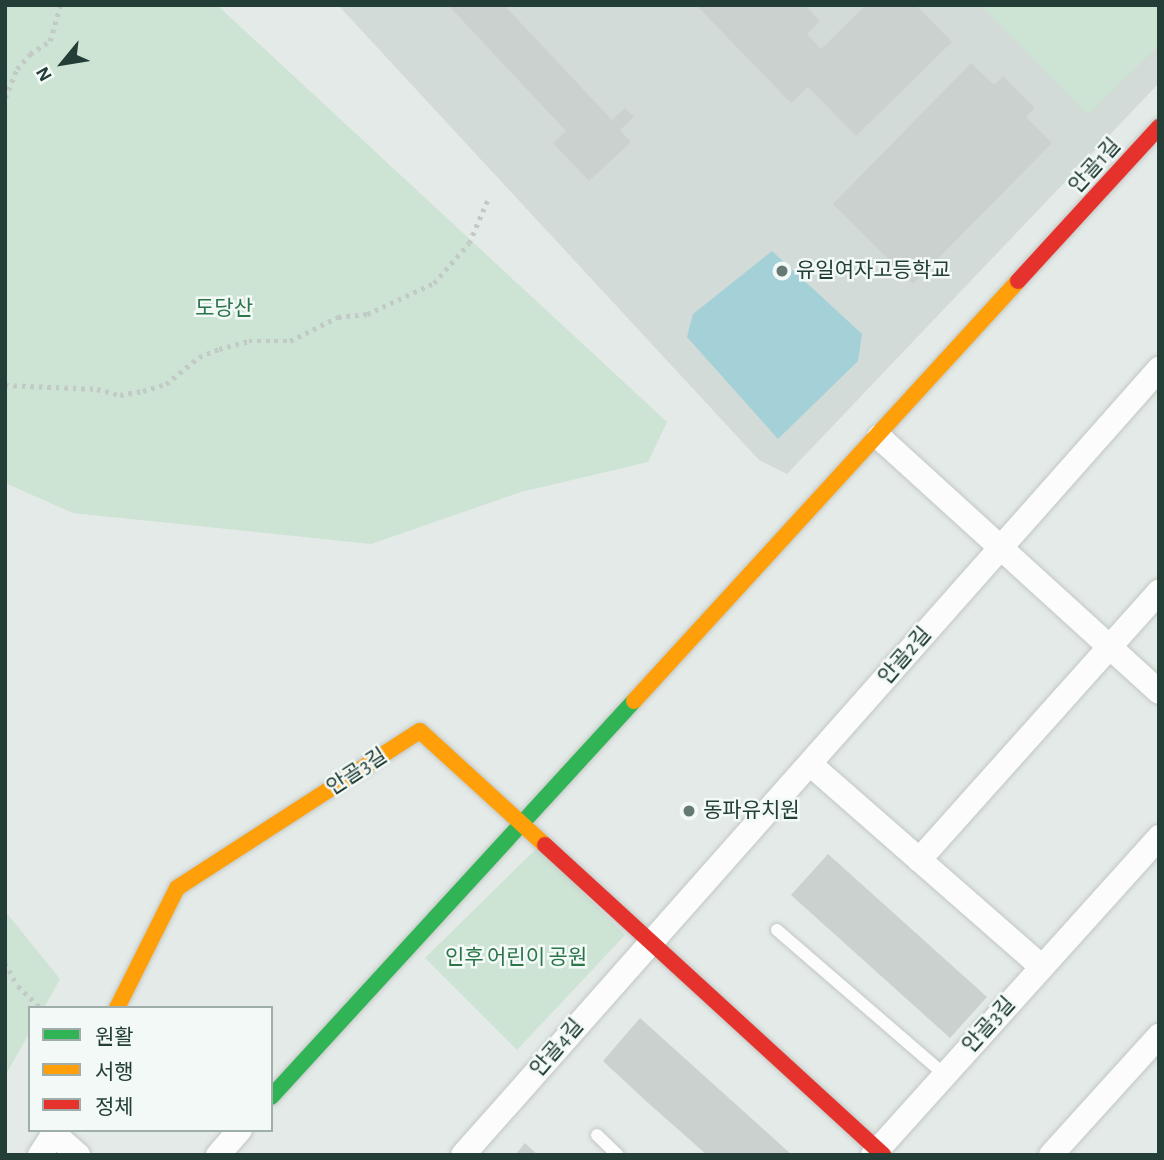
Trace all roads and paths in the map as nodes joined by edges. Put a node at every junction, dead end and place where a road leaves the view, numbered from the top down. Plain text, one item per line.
1 (60, 5) edge
2 (5, 97) edge
3 (1159, 127) edge
4 (488, 199) dead end
5 (1159, 369) edge
6 (5, 385) edge
7 (878, 437) junction
8 (1001, 548) junction
9 (1159, 592) edge
10 (1110, 647) junction
11 (1159, 692) edge
12 (810, 764) junction
13 (521, 825) junction
14 (1159, 837) edge
15 (919, 860) junction
16 (777, 930) dead end
17 (650, 942) junction
18 (5, 963) edge
19 (1042, 967) junction
20 (38, 1006) edge
21 (118, 1006) edge
22 (1159, 1036) edge
23 (945, 1075) junction
24 (273, 1095) edge
25 (55, 1132) edge
26 (238, 1132) edge
27 (597, 1135) dead end
28 (878, 1153) edge
29 (40, 1155) edge
30 (78, 1155) edge
31 (218, 1155) edge
32 (463, 1155) edge
33 (618, 1155) edge
34 (1051, 1155) edge

1 - 2 path
3 - 7 street, 안골1길
4 - 6 path
5 - 8 street, 안골2길
7 - 8 street
7 - 13 street
8 - 10 street
8 - 12 street, 안골2길
9 - 10 street
10 - 11 street
10 - 15 street
12 - 15 street
12 - 17 street
13 - 17 street, 안골3길
13 - 21 street, 안골3길
13 - 24 street
14 - 19 street, 안골3길
15 - 19 street
16 - 23 lane
17 - 28 street, 안골3길
17 - 32 street, 안골4길
18 - 20 path
19 - 23 street, 안골3길
22 - 34 street
23 - 28 street, 안골3길
25 - 29 street
25 - 30 street
26 - 31 street
27 - 33 lane

